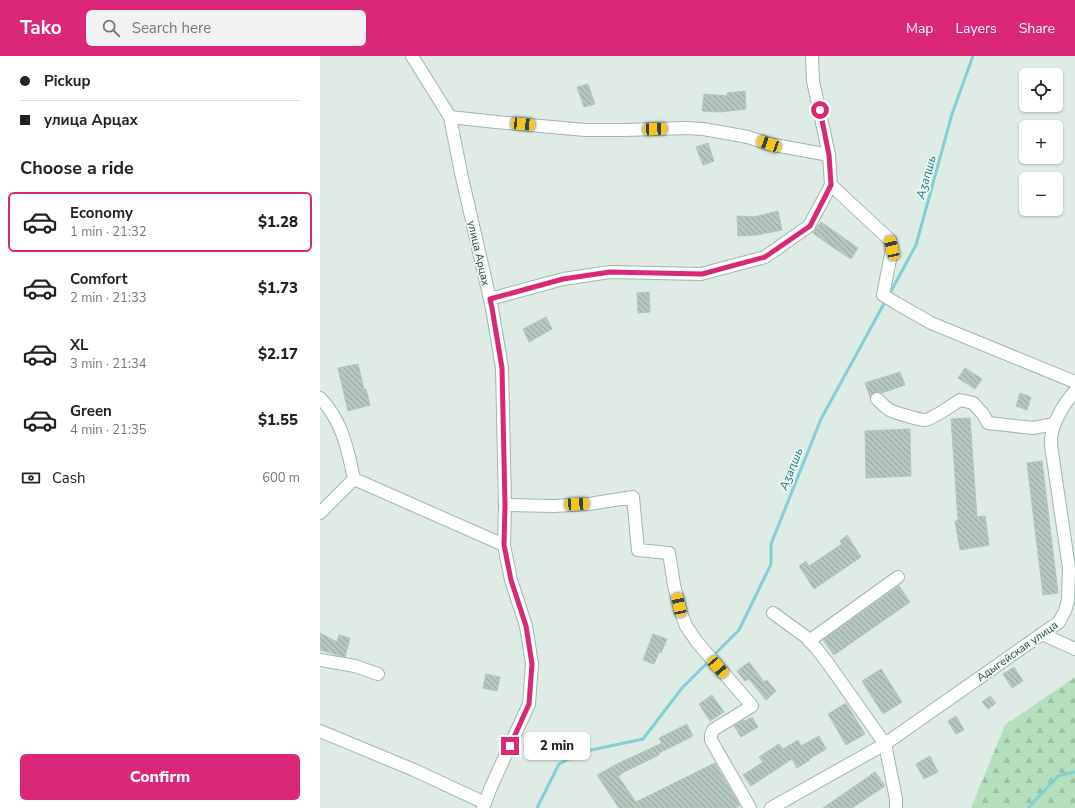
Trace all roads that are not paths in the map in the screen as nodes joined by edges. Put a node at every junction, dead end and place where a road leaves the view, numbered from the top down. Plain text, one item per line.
1 (412, 56) edge
2 (812, 56) edge
3 (450, 117) junction
4 (829, 155) junction
5 (831, 185) junction
6 (490, 299) junction
7 (1075, 382) edge
8 (1075, 390) edge
9 (320, 398) edge
10 (877, 399) dead end
11 (1054, 424) junction
12 (354, 479) junction
13 (505, 505) junction
14 (320, 513) edge
15 (504, 545) junction
16 (898, 577) dead end
17 (773, 613) dead end
18 (1042, 634) junction
19 (809, 641) junction
20 (1075, 649) edge
21 (320, 660) edge
22 (378, 674) dead end
23 (320, 731) edge
24 (885, 744) junction
25 (484, 806) edge
26 (750, 808) edge
27 (771, 808) edge
28 (896, 808) edge

1 - 3 street, улица Арцах
2 - 4 street
3 - 4 street
3 - 6 street, улица Арцах
4 - 5 street
5 - 6 street
5 - 7 street
6 - 13 street, улица Арцах
8 - 11 street, Адыгейская улица
9 - 12 street
10 - 11 street
11 - 18 street, Адыгейская улица
12 - 14 street
12 - 15 street
13 - 15 street, улица Арцах
13 - 26 street
15 - 25 street, улица Арцах
16 - 19 street
17 - 19 street
18 - 20 street
18 - 24 street, Адыгейская улица
19 - 24 street
21 - 22 street
23 - 25 street
24 - 27 street, Адыгейская улица
24 - 28 street

